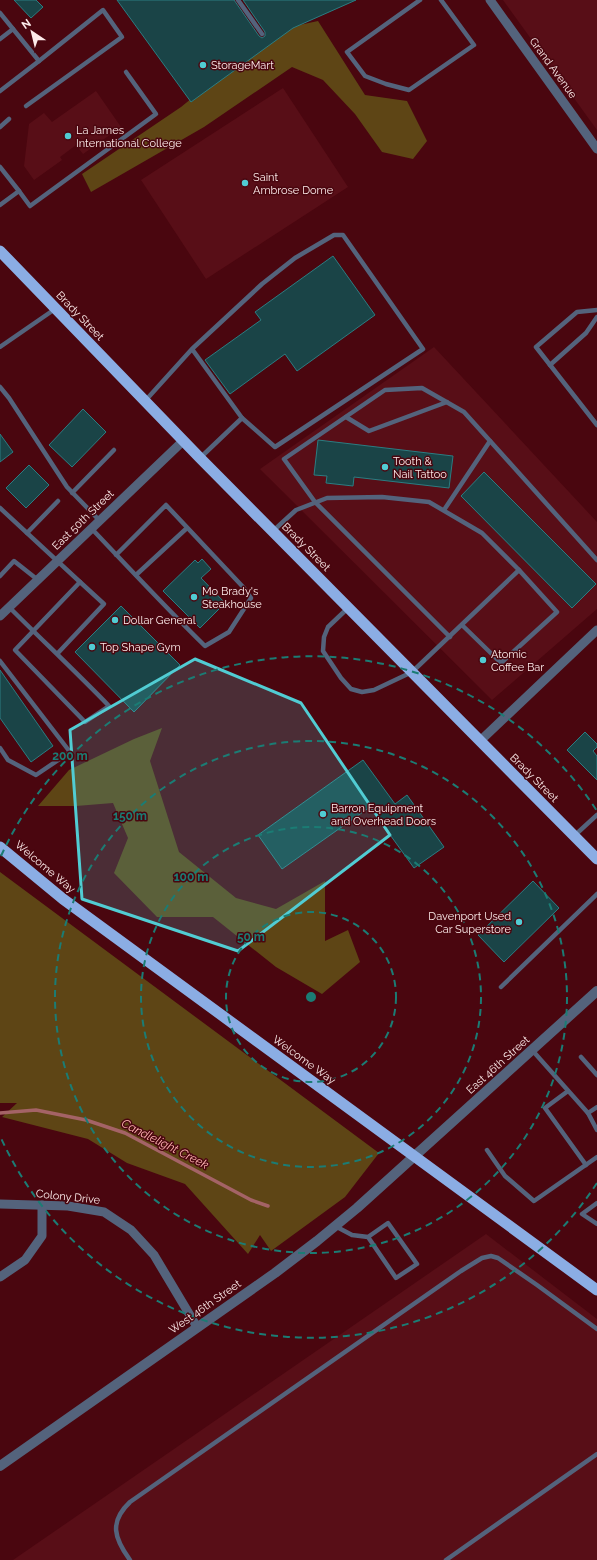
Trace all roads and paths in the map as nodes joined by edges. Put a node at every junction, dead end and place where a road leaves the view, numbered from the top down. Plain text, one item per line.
1 (238, 0) edge
2 (420, 0) edge
3 (441, 0) edge
4 (490, 0) edge
5 (0, 13) edge
6 (13, 29) junction
7 (262, 34) dead end
8 (0, 39) edge
9 (39, 61) junction
10 (126, 72) dead end
11 (0, 91) edge
12 (26, 106) dead end
13 (9, 119) dead end
14 (0, 127) edge
15 (597, 149) edge
16 (0, 167) edge
17 (18, 191) junction
18 (0, 205) edge
19 (0, 251) edge
20 (55, 309) junction
21 (597, 310) edge
22 (597, 317) edge
23 (0, 347) edge
24 (192, 350) junction
25 (550, 365) junction
26 (0, 387) edge
27 (145, 402) junction
28 (447, 402) junction
29 (346, 417) junction
30 (242, 418) junction
31 (597, 425) edge
32 (183, 441) junction
33 (490, 441) junction
34 (114, 450) dead end
35 (200, 458) junction
36 (72, 493) junction
37 (58, 501) dead end
38 (315, 502) junction
39 (0, 508) edge
40 (444, 510) junction
41 (100, 521) junction
42 (91, 528) junction
43 (187, 528) junction
44 (273, 532) junction
45 (27, 533) junction
46 (116, 555) junction
47 (597, 560) edge
48 (57, 561) junction
49 (519, 570) junction
50 (136, 575) junction
51 (0, 576) edge
52 (38, 580) junction
53 (80, 582) junction
54 (9, 607) junction
55 (348, 608) junction
56 (0, 616) edge
57 (462, 625) junction
58 (597, 630) edge
59 (33, 631) junction
60 (450, 637) junction
61 (57, 654) junction
62 (0, 661) edge
63 (412, 672) junction
64 (480, 741) junction
65 (0, 748) edge
66 (597, 815) edge
67 (574, 836) junction
68 (0, 846) edge
69 (597, 859) edge
70 (597, 894) edge
71 (501, 987) dead end
72 (597, 991) edge
73 (532, 1050) junction
74 (582, 1057) dead end
75 (597, 1075) edge
76 (568, 1091) junction
77 (597, 1107) edge
78 (588, 1113) junction
79 (597, 1130) edge
80 (487, 1150) dead end
81 (414, 1157) junction
82 (597, 1157) edge
83 (586, 1165) junction
84 (597, 1203) edge
85 (0, 1204) edge
86 (42, 1205) junction
87 (597, 1224) edge
88 (335, 1226) junction
89 (368, 1237) junction
90 (0, 1277) edge
91 (597, 1290) edge
92 (197, 1327) junction
93 (597, 1329) edge
94 (597, 1454) edge
95 (0, 1466) edge
96 (130, 1560) edge
97 (446, 1560) edge

1 - 7 lane
2 - 3 lane
4 - 15 street, Grand Avenue
5 - 6 lane
6 - 8 lane
6 - 9 lane
9 - 11 lane
9 - 12 lane
10 - 17 lane
13 - 14 lane
16 - 17 lane
17 - 18 lane
19 - 20 highway, Brady Street
20 - 23 lane
20 - 27 highway, Brady Street
21 - 25 lane
22 - 25 lane
24 - 27 lane
24 - 30 lane
24 - 30 lane
25 - 31 lane
26 - 36 lane
27 - 32 highway, Brady Street
28 - 29 lane
28 - 29 lane
28 - 33 lane
29 - 38 lane
30 - 35 lane
32 - 35 highway, Brady Street
32 - 41 street, East 50th Street
33 - 40 lane
33 - 47 lane
34 - 36 lane
35 - 44 highway, Brady Street
36 - 41 lane
37 - 45 lane
38 - 40 lane
38 - 44 lane
38 - 60 lane
39 - 45 lane
40 - 49 lane
41 - 42 street, East 50th Street
42 - 46 lane
42 - 48 street, East 50th Street
43 - 46 lane
43 - 50 lane
43 - 50 lane
44 - 55 highway, Brady Street
45 - 48 lane
46 - 50 lane
48 - 52 street, East 50th Street
48 - 53 lane
49 - 57 lane
49 - 57 lane
51 - 52 lane
52 - 54 street, East 50th Street
53 - 59 lane
53 - 61 lane
54 - 56 street, East 50th Street
54 - 59 lane
55 - 63 highway, Brady Street
55 - 63 lane
57 - 60 lane
58 - 64 street
59 - 61 lane
59 - 61 lane
60 - 63 lane
62 - 65 lane
63 - 64 highway, Brady Street
64 - 67 highway, Brady Street
66 - 67 lane
67 - 69 highway, Brady Street
68 - 81 highway, Welcome Way
70 - 71 lane
72 - 73 street, East 46th Street
73 - 76 lane
73 - 81 street, East 46th Street
74 - 75 lane
76 - 78 lane
76 - 83 lane
77 - 78 lane
78 - 79 lane
80 - 83 lane
81 - 88 street, West 46th Street
81 - 91 highway, Welcome Way
82 - 83 lane
84 - 87 lane
85 - 86 street, Colony Drive
86 - 90 street
86 - 92 street, Colony Drive
88 - 89 lane
88 - 92 street, West 46th Street
89 - 89 lane
92 - 95 street, West 46th Street
93 - 96 lane
94 - 97 lane

